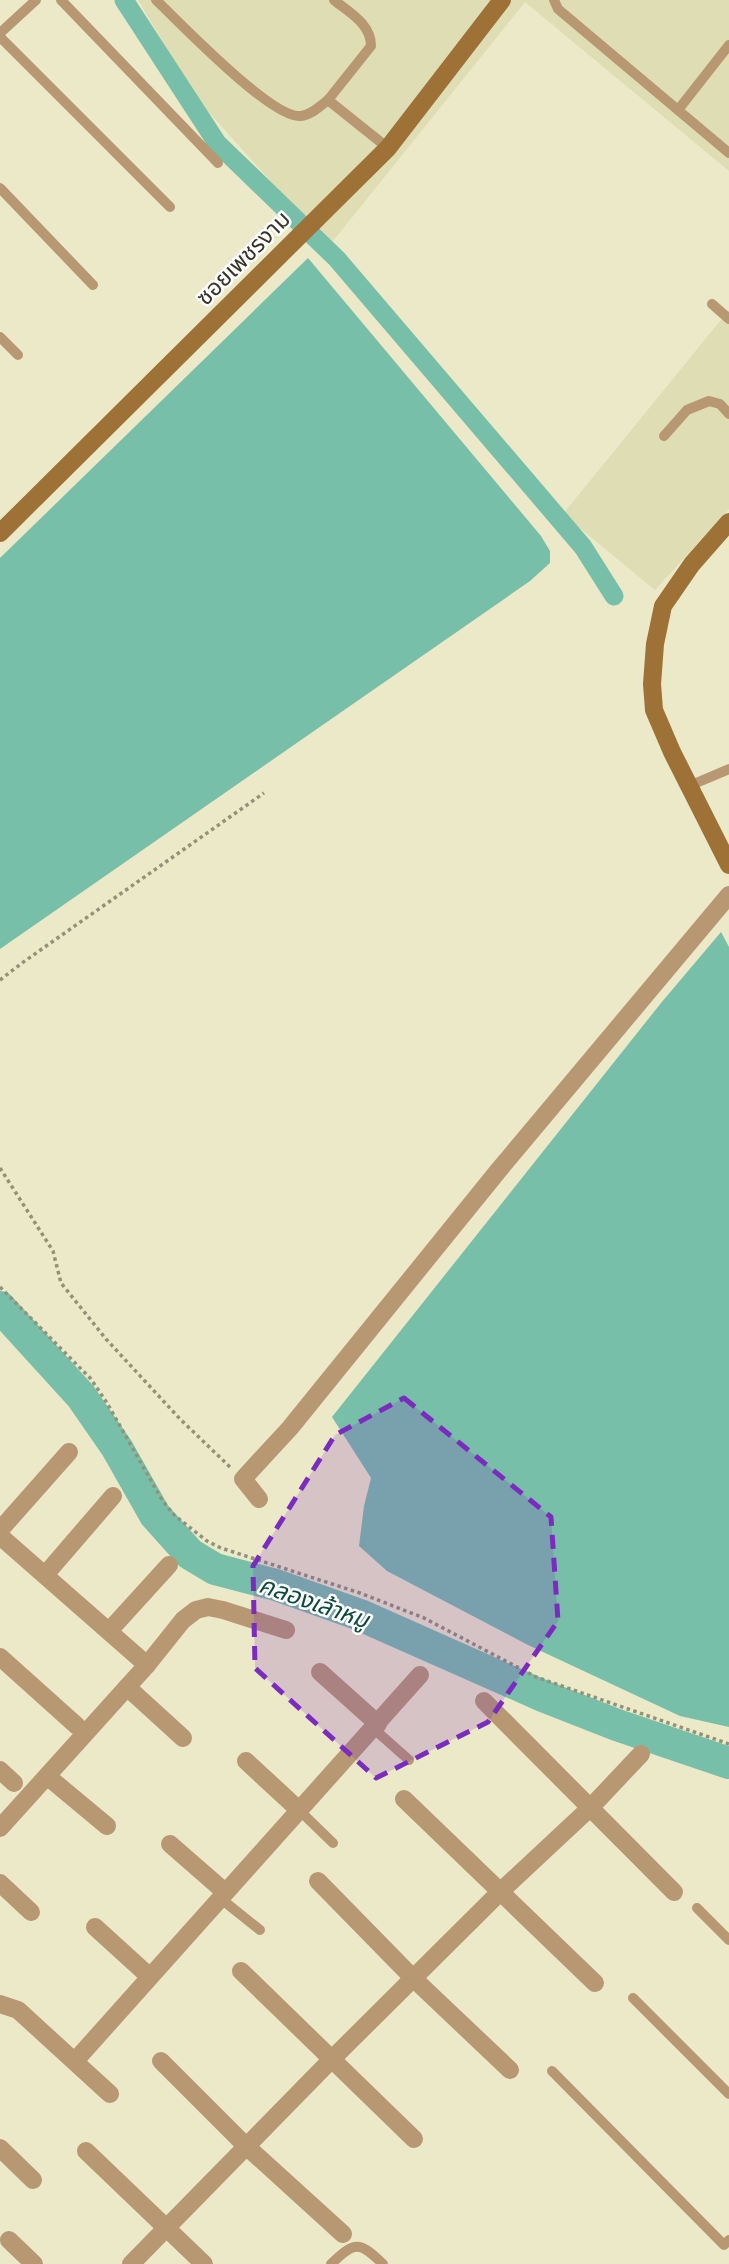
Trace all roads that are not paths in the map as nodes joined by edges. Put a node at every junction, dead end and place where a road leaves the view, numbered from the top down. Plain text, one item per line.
1 (36, 0) edge
2 (61, 0) edge
3 (156, 0) edge
4 (334, 0) edge
5 (502, 0) edge
6 (554, 0) edge
7 (0, 34) edge
8 (729, 45) edge
9 (328, 100) junction
10 (678, 110) junction
11 (388, 148) junction
12 (729, 153) edge
13 (218, 163) dead end
14 (0, 188) edge
15 (170, 207) dead end
16 (93, 285) dead end
17 (712, 304) dead end
18 (729, 319) edge
19 (0, 337) edge
20 (18, 355) dead end
21 (729, 414) edge
22 (664, 436) dead end
23 (729, 522) edge
24 (0, 533) edge
25 (729, 769) edge
26 (689, 786) junction
27 (729, 865) edge
28 (729, 895) edge
29 (69, 1452) dead end
30 (113, 1496) dead end
31 (259, 1499) dead end
32 (0, 1530) edge
33 (0, 1536) edge
34 (169, 1565) dead end
35 (45, 1575) junction
36 (286, 1630) dead end
37 (109, 1631) junction
38 (0, 1657) edge
39 (147, 1665) junction
40 (320, 1672) dead end
41 (420, 1675) dead end
42 (127, 1686) junction
43 (484, 1701) dead end
44 (77, 1726) dead end
45 (376, 1727) junction
46 (183, 1738) dead end
47 (641, 1754) dead end
48 (409, 1760) dead end
49 (246, 1761) dead end
50 (0, 1770) edge
51 (47, 1776) junction
52 (14, 1783) dead end
53 (404, 1799) dead end
54 (591, 1807) junction
55 (300, 1811) junction
56 (107, 1826) dead end
57 (0, 1828) edge
58 (333, 1843) dead end
59 (170, 1844) dead end
60 (318, 1881) dead end
61 (0, 1884) edge
62 (501, 1891) junction
63 (674, 1892) dead end
64 (223, 1895) junction
65 (697, 1908) dead end
66 (31, 1912) dead end
67 (95, 1927) dead end
68 (260, 1930) dead end
69 (729, 1940) edge
70 (240, 1971) dead end
71 (150, 1977) junction
72 (413, 1978) junction
73 (595, 1983) dead end
74 (633, 1998) dead end
75 (0, 2004) edge
76 (331, 2060) junction
77 (161, 2061) dead end
78 (75, 2062) junction
79 (509, 2070) dead end
80 (552, 2071) dead end
81 (110, 2094) dead end
82 (729, 2094) edge
83 (414, 2139) dead end
84 (245, 2145) junction
85 (0, 2148) edge
86 (86, 2151) dead end
87 (33, 2180) dead end
88 (167, 2228) junction
89 (342, 2234) dead end
90 (9, 2240) dead end
91 (729, 2240) edge
92 (34, 2264) edge
93 (131, 2264) edge
94 (204, 2264) edge
95 (331, 2264) edge
96 (383, 2264) edge

1 - 7 lane
2 - 13 lane
3 - 9 lane
4 - 9 lane
5 - 11 street, ซอยเพชรงาม
6 - 10 lane
7 - 15 lane
8 - 10 lane
9 - 11 lane
10 - 12 lane
11 - 24 street, ซอยเพชรงาม
14 - 16 lane
17 - 18 lane
19 - 20 lane
21 - 22 lane
23 - 26 street
25 - 26 lane
26 - 27 street
28 - 31 street
29 - 32 street
30 - 35 street
33 - 35 street
34 - 37 street
35 - 37 street
36 - 39 street
37 - 39 street
38 - 44 street
39 - 42 street
40 - 45 street
41 - 45 street
42 - 46 street
42 - 51 street
43 - 54 street
45 - 48 lane
45 - 55 street
47 - 54 street
49 - 55 street
50 - 52 street
51 - 56 street
51 - 57 street
53 - 62 street
54 - 62 street
54 - 63 street
55 - 58 lane
55 - 64 street
59 - 64 street
60 - 72 street
61 - 66 street
62 - 72 street
62 - 73 street
64 - 68 lane
64 - 71 street
65 - 69 lane
67 - 71 street
70 - 76 street
71 - 78 street
72 - 76 street
72 - 79 street
74 - 82 lane
75 - 78 street
76 - 83 street
76 - 84 street
77 - 84 street
78 - 81 street
80 - 91 lane
84 - 88 street
84 - 89 street
85 - 87 street
86 - 88 street
88 - 93 street
88 - 94 street
90 - 92 street
95 - 96 lane

